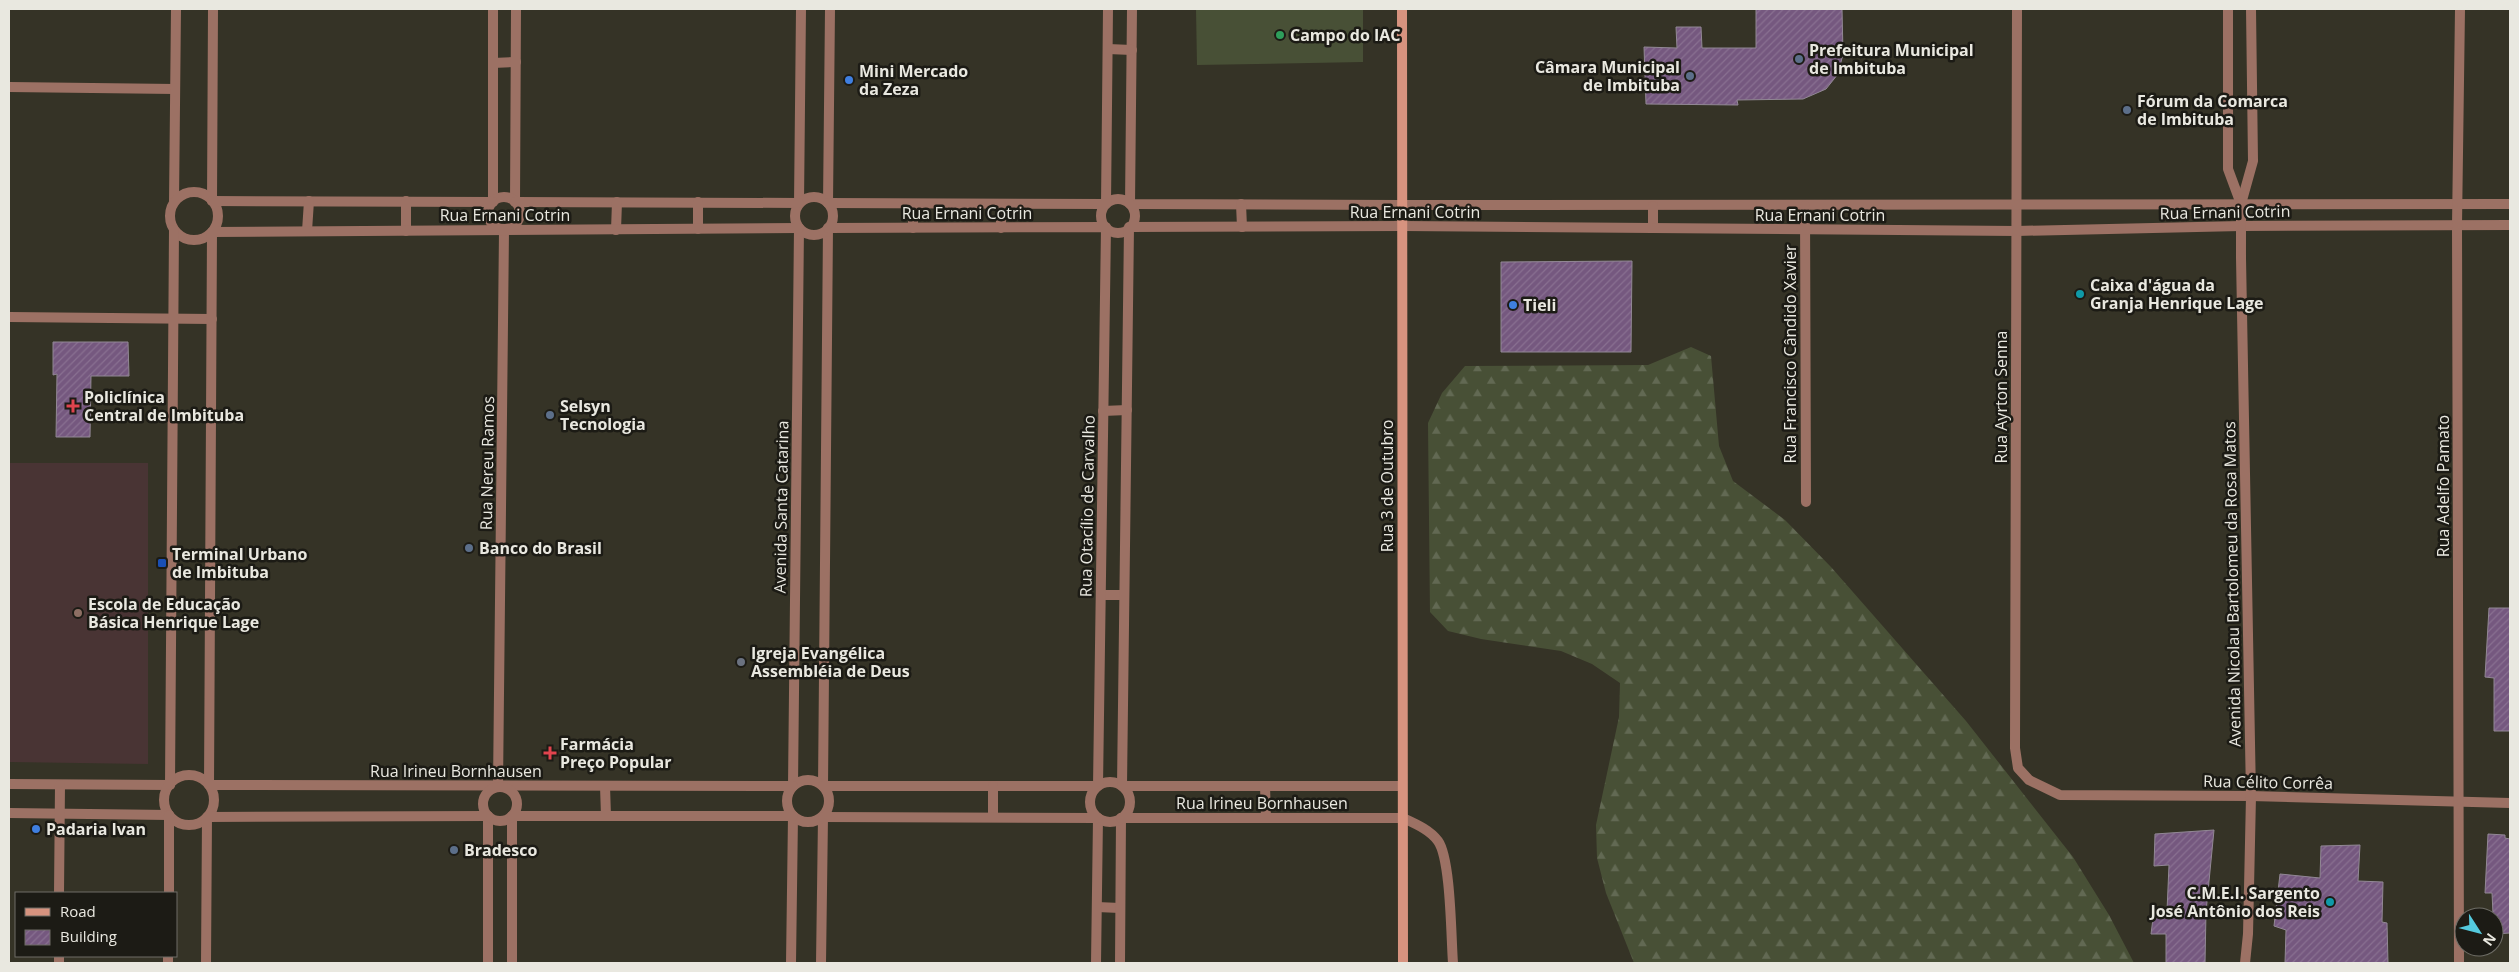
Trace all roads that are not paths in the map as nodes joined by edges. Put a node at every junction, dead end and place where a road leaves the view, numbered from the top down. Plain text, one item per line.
1 (176, 9) edge
2 (213, 9) edge
3 (493, 9) edge
4 (516, 9) edge
5 (801, 9) edge
6 (830, 9) edge
7 (1108, 9) edge
8 (1132, 9) edge
9 (1402, 9) edge
10 (2017, 9) edge
11 (2228, 9) edge
12 (2251, 9) edge
13 (2460, 9) edge
14 (1108, 49) junction
15 (1132, 50) junction
16 (516, 62) junction
17 (493, 63) junction
18 (9, 87) edge
19 (175, 88) junction
20 (212, 201) junction
21 (309, 201) junction
22 (174, 202) junction
23 (406, 202) junction
24 (493, 202) junction
25 (515, 202) junction
26 (617, 202) junction
27 (698, 202) junction
28 (799, 203) junction
29 (828, 203) junction
30 (913, 204) junction
31 (1001, 204) junction
32 (1106, 204) junction
33 (1130, 204) junction
34 (1241, 204) junction
35 (2241, 204) junction
36 (2458, 204) junction
37 (2510, 204) edge
38 (1402, 205) junction
39 (2017, 205) junction
40 (1652, 206) junction
41 (1805, 206) junction
42 (2458, 225) junction
43 (2510, 225) edge
44 (1403, 226) junction
45 (2241, 226) junction
46 (1106, 227) junction
47 (1242, 227) junction
48 (799, 228) junction
49 (828, 228) junction
50 (913, 228) junction
51 (1001, 228) junction
52 (1130, 228) junction
53 (1653, 228) junction
54 (1805, 229) junction
55 (174, 230) junction
56 (504, 230) junction
57 (616, 230) junction
58 (698, 230) junction
59 (308, 231) junction
60 (406, 231) junction
61 (2017, 231) junction
62 (212, 232) junction
63 (9, 317) edge
64 (173, 319) junction
65 (212, 319) junction
66 (1127, 410) junction
67 (1103, 411) junction
68 (1806, 502) dead end
69 (1101, 595) junction
70 (1124, 595) junction
71 (2029, 780) joint
72 (9, 784) edge
73 (60, 785) junction
74 (170, 785) junction
75 (209, 785) junction
76 (498, 786) junction
77 (605, 786) junction
78 (793, 786) junction
79 (823, 786) junction
80 (993, 786) junction
81 (1098, 786) junction
82 (1122, 786) junction
83 (1265, 786) junction
84 (1402, 786) junction
85 (2251, 796) junction
86 (2459, 804) junction
87 (2510, 804) edge
88 (9, 813) edge
89 (60, 814) junction
90 (169, 815) junction
91 (488, 816) junction
92 (512, 816) junction
93 (606, 816) junction
94 (792, 816) junction
95 (207, 817) junction
96 (823, 817) junction
97 (993, 817) junction
98 (1098, 818) junction
99 (1121, 818) junction
100 (1266, 818) junction
101 (1403, 818) junction
102 (59, 892) edge
103 (169, 892) edge
104 (1097, 907) junction
105 (1120, 908) junction
106 (206, 963) edge
107 (488, 963) edge
108 (512, 963) edge
109 (791, 963) edge
110 (821, 963) edge
111 (1096, 963) edge
112 (1120, 963) edge
113 (1403, 963) edge
114 (1453, 963) edge
115 (2245, 963) edge
116 (2459, 963) edge

1 - 19 street
2 - 20 street
3 - 17 street
4 - 16 street
5 - 28 street
6 - 29 street
7 - 14 street
8 - 15 street
9 - 38 main road, Rua 3 de Outubro
10 - 39 street, Rua Ayrton Senna
11 - 35 street, Avenida Nicolau Bartolomeu da Rosa Matos
12 - 35 street, Avenida Nicolau Bartolomeu da Rosa Matos
13 - 36 street, Rua Adelfo Pamato
14 - 15 street
14 - 32 street
15 - 33 street
16 - 17 street
16 - 25 street
17 - 24 street
18 - 19 street
19 - 22 street
20 - 21 street, Rua Ernani Cotrin
20 - 22 street
20 - 62 street
21 - 23 street, Rua Ernani Cotrin
21 - 59 street
22 - 55 street
23 - 24 street, Rua Ernani Cotrin
23 - 60 street
24 - 25 street
24 - 56 street
25 - 26 street, Rua Ernani Cotrin
25 - 56 street
26 - 27 street, Rua Ernani Cotrin
26 - 57 street
27 - 28 street, Rua Ernani Cotrin
27 - 58 street
28 - 29 street
28 - 48 street
29 - 30 street, Rua Ernani Cotrin
29 - 49 street
30 - 31 street, Rua Ernani Cotrin
30 - 50 street
31 - 32 street, Rua Ernani Cotrin
31 - 51 street
32 - 33 street
32 - 46 street
33 - 34 street, Rua Ernani Cotrin
33 - 52 street
34 - 38 street, Rua Ernani Cotrin
34 - 47 street
35 - 36 street, Rua Ernani Cotrin
35 - 39 street, Rua Ernani Cotrin
35 - 45 street, Avenida Nicolau Bartolomeu da Rosa Matos
36 - 37 street, Rua Ernani Cotrin
36 - 42 street, Rua Adelfo Pamato
38 - 40 street, Rua Ernani Cotrin
38 - 44 main road, Rua 3 de Outubro
39 - 41 street, Rua Ernani Cotrin
39 - 61 street, Rua Ayrton Senna
40 - 41 street, Rua Ernani Cotrin
40 - 53 street
41 - 54 street, Rua Francisco Cândido Xavier
42 - 43 street, Rua Ernani Cotrin
42 - 45 street, Rua Ernani Cotrin
42 - 86 street, Rua Adelfo Pamato
44 - 47 street, Rua Ernani Cotrin
44 - 53 street, Rua Ernani Cotrin
44 - 84 main road, Rua 3 de Outubro
45 - 61 street, Rua Ernani Cotrin
45 - 85 street, Avenida Nicolau Bartolomeu da Rosa Matos
46 - 51 street, Rua Ernani Cotrin
46 - 52 street
46 - 67 street, Rua Otacílio de Carvalho
47 - 52 street, Rua Ernani Cotrin
48 - 49 street
48 - 58 street, Rua Ernani Cotrin
48 - 78 street, Avenida Santa Catarina
49 - 50 street, Rua Ernani Cotrin
49 - 79 street
50 - 51 street, Rua Ernani Cotrin
52 - 66 street
53 - 54 street, Rua Ernani Cotrin
54 - 61 street, Rua Ernani Cotrin
54 - 68 street, Rua Francisco Cândido Xavier
55 - 62 street
55 - 64 street
56 - 57 street, Rua Ernani Cotrin
56 - 60 street, Rua Ernani Cotrin
56 - 76 street, Rua Nereu Ramos
57 - 58 street, Rua Ernani Cotrin
59 - 60 street, Rua Ernani Cotrin
59 - 62 street, Rua Ernani Cotrin
61 - 71 street, Rua Ayrton Senna
62 - 65 street
63 - 64 street
64 - 65 street
64 - 74 street
65 - 75 street
66 - 67 street
66 - 70 street
67 - 69 street, Rua Otacílio de Carvalho
69 - 70 street
69 - 81 street, Rua Otacílio de Carvalho
70 - 82 street
71 - 85 street, Rua Célito Corrêa
72 - 73 street
73 - 74 street
73 - 89 street
74 - 75 street
74 - 90 street
75 - 76 street, Rua Irineu Bornhausen
75 - 95 street
76 - 77 street, Rua Irineu Bornhausen
76 - 91 street
76 - 92 street
77 - 78 street, Rua Irineu Bornhausen
77 - 93 street
78 - 79 street
78 - 94 street
79 - 80 street
79 - 96 street
80 - 81 street
80 - 97 street
81 - 82 street
81 - 98 street
82 - 83 street, Rua Irineu Bornhausen
82 - 99 street
83 - 84 street, Rua Irineu Bornhausen
83 - 100 street
84 - 101 main road, Rua 3 de Outubro
85 - 86 street, Rua Célito Corrêa
85 - 115 street, Avenida Nicolau Bartolomeu da Rosa Matos
86 - 87 street, Rua Célito Corrêa
86 - 116 street, Rua Adelfo Pamato
88 - 89 street
89 - 90 street
89 - 102 street
90 - 95 street
90 - 103 street
91 - 92 street
91 - 95 street
91 - 107 street
92 - 93 street
92 - 108 street
93 - 94 street
94 - 96 street
94 - 109 street
95 - 106 street
96 - 97 street
96 - 110 street
97 - 98 street
98 - 99 street
98 - 104 street
99 - 100 street, Rua Irineu Bornhausen
99 - 105 street
100 - 101 street, Rua Irineu Bornhausen
101 - 113 main road, Rua 3 de Outubro
101 - 114 street
104 - 105 street
104 - 111 street
105 - 112 street

